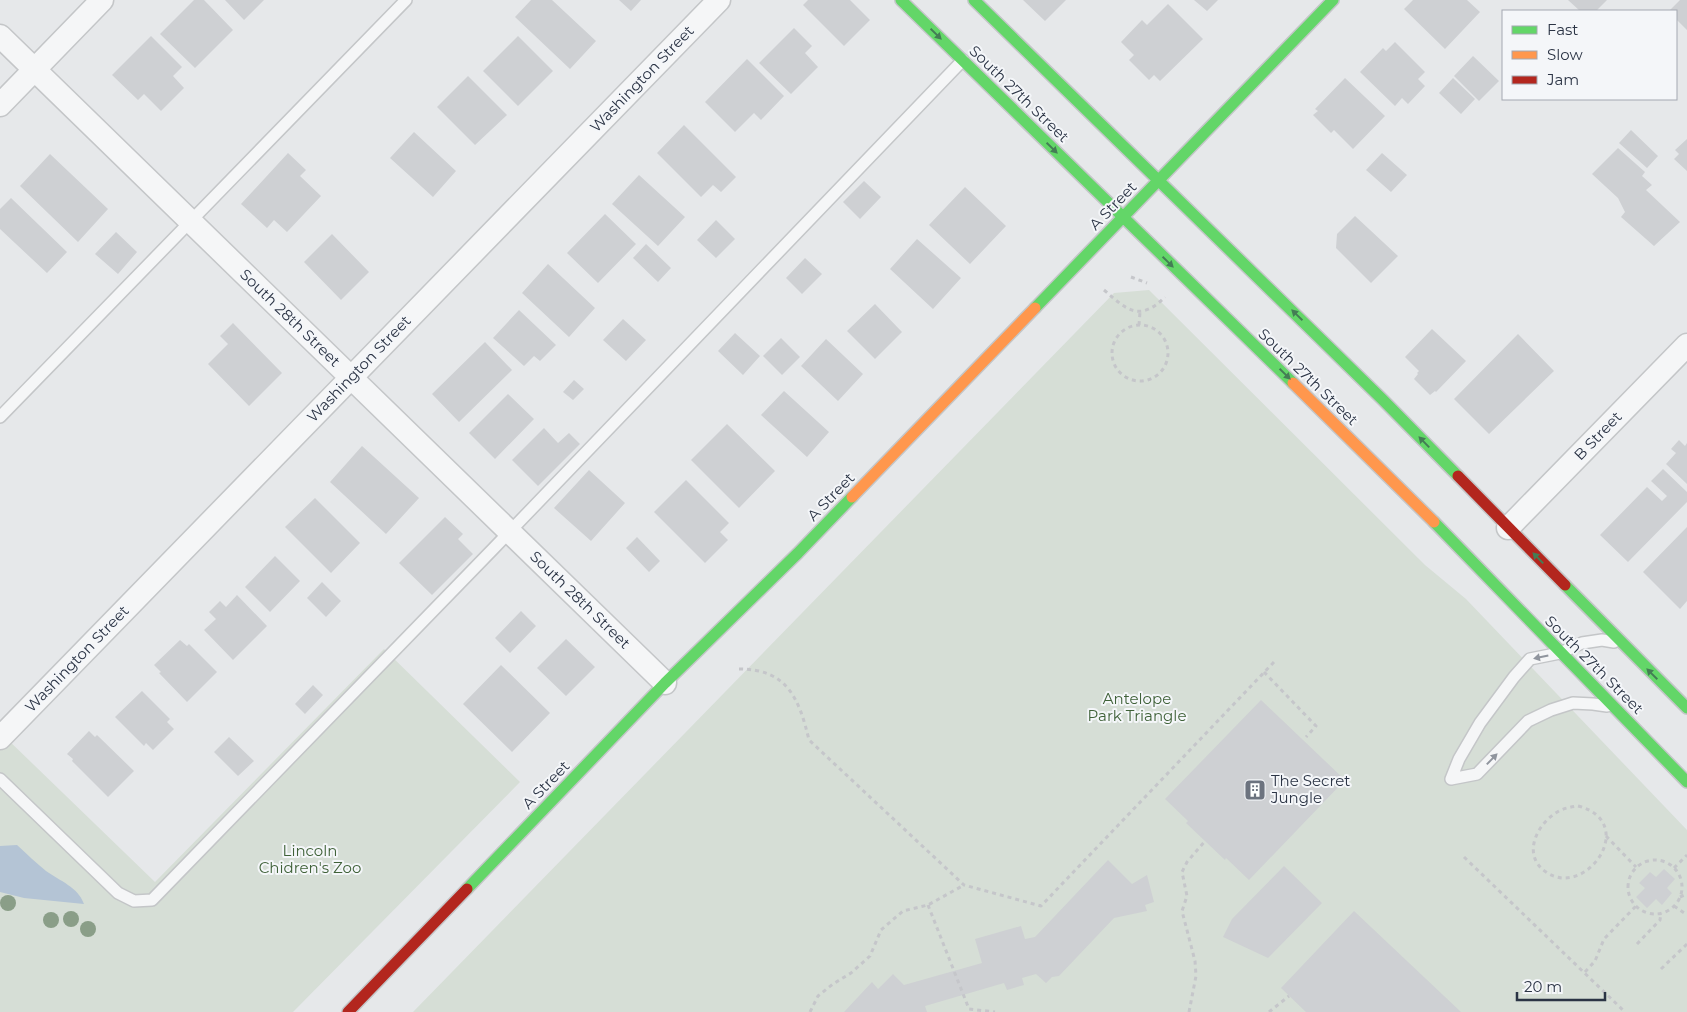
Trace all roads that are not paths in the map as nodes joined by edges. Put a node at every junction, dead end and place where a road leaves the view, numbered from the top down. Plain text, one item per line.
1 (102, 0) edge
2 (406, 0) edge
3 (719, 0) edge
4 (901, 0) edge
5 (974, 0) edge
6 (1333, 0) edge
7 (0, 36) edge
8 (963, 60) junction
9 (34, 70) junction
10 (0, 105) edge
11 (1159, 180) junction
12 (1124, 218) junction
13 (190, 220) junction
14 (1687, 346) edge
15 (351, 377) junction
16 (0, 417) edge
17 (1508, 528) junction
18 (509, 532) junction
19 (1621, 643) junction
20 (1560, 653) junction
21 (665, 683) junction
22 (1615, 708) junction
23 (1687, 708) edge
24 (0, 738) edge
25 (0, 779) edge
26 (1687, 782) edge
27 (348, 1012) edge

1 - 9 street
2 - 13 lane
3 - 15 street, Washington Street
4 -> 8 main road, South 27th Street
5 - 11 main road
6 - 11 main road, A Street
7 - 9 street, South 28th Street
8 -> 12 main road, South 27th Street
8 - 18 lane
9 - 10 street
9 - 13 street, South 28th Street
11 - 12 main road, A Street
17 -> 11 main road
12 -> 20 main road, South 27th Street
12 - 21 main road, A Street
13 - 15 street, South 28th Street
13 - 16 lane
14 - 17 street, B Street
15 - 18 street, South 28th Street
15 - 24 street, Washington Street
19 -> 17 main road
18 - 21 street, South 28th Street
18 - 25 lane
19 - 20 lane
23 -> 19 main road
20 - 22 main road, South 27th Street
20 -> 22 lane
21 - 27 main road, A Street
22 - 26 main road, South 27th Street

